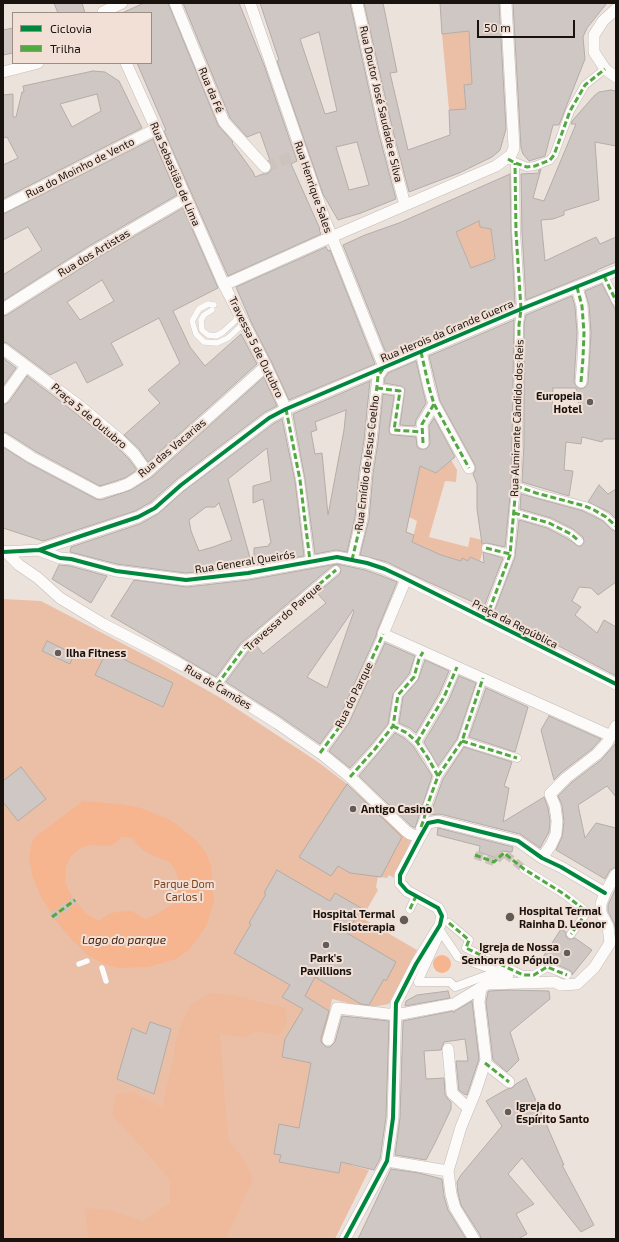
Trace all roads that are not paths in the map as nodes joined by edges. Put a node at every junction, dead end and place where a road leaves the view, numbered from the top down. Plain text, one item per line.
1 (122, 3) edge
2 (175, 3) edge
3 (250, 3) edge
4 (357, 3) edge
5 (506, 3) edge
6 (102, 9) edge
7 (616, 9) edge
8 (34, 64) edge
9 (126, 64) edge
10 (605, 69) junction
11 (3, 72) edge
12 (616, 76) edge
13 (156, 129) junction
14 (511, 161) junction
15 (265, 167) dead end
16 (186, 198) junction
17 (405, 206) junction
18 (3, 207) edge
19 (331, 237) junction
20 (616, 271) edge
21 (604, 276) junction
22 (224, 285) junction
23 (577, 287) junction
24 (616, 301) edge
25 (3, 308) edge
26 (521, 309) junction
27 (242, 319) junction
28 (3, 349) edge
29 (421, 352) junction
30 (26, 366) junction
31 (266, 366) junction
32 (384, 367) junction
33 (581, 382) dead end
34 (377, 388) junction
35 (3, 398) edge
36 (434, 404) junction
37 (286, 409) junction
38 (422, 438) joint
39 (3, 439) edge
40 (469, 468) dead end
41 (148, 472) junction
42 (516, 486) junction
43 (514, 513) junction
44 (616, 526) edge
45 (579, 540) dead end
46 (486, 548) dead end
47 (38, 550) junction
48 (4, 552) edge
49 (510, 554) junction
50 (352, 560) junction
51 (310, 561) junction
52 (336, 570) dead end
53 (406, 579) junction
54 (486, 619) junction
55 (383, 634) junction
56 (423, 652) junction
57 (457, 667) junction
58 (483, 678) junction
59 (616, 684) edge
60 (217, 685) junction
61 (393, 726) junction
62 (614, 731) edge
63 (462, 741) junction
64 (417, 742) junction
65 (320, 753) junction
66 (517, 758) dead end
67 (438, 776) junction
68 (350, 777) junction
69 (420, 837) junction
70 (538, 854) junction
71 (524, 869) tunnel mouth
72 (616, 874) edge
73 (605, 893) junction
74 (416, 896) junction
75 (410, 908) dead end
76 (443, 927) junction
77 (571, 934) dead end
78 (87, 960) dead end
79 (79, 964) dead end
80 (102, 968) dead end
81 (567, 975) dead end
82 (106, 980) dead end
83 (481, 988) junction
84 (396, 1015) junction
85 (328, 1040) dead end
86 (448, 1049) dead end
87 (485, 1063) junction
88 (509, 1082) dead end
89 (468, 1108) junction
90 (387, 1161) junction
91 (448, 1171) junction
92 (345, 1239) edge
93 (474, 1239) edge

1 - 6 street
2 - 15 street, Rua da Fé
3 - 19 street, Rua Henrique Sales
4 - 17 street, Rua Doutor José Saudade e Silva
5 - 14 street
7 - 10 street
8 - 11 street
9 - 13 street, Rua Sebastião de Lima
10 - 12 street
10 - 14 street
13 - 16 street, Rua Sebastião de Lima
13 - 18 street, Rua do Moinho de Vento
14 - 17 street
14 - 26 street, Rua Almirante Cândido dos Reis
16 - 22 street, Rua Sebastião de Lima
16 - 25 street, Rua dos Artistas
17 - 19 street
19 - 22 street
19 - 32 street, Rua Henrique Sales
20 - 21 street, Rua Herois da Grande Guerra
21 - 23 street, Rua Herois da Grande Guerra
21 - 24 street
22 - 27 street, Travessa 5 de Outubro
23 - 26 street, Rua Herois da Grande Guerra
23 - 33 street
26 - 29 street, Rua Herois da Grande Guerra
26 - 42 street, Rua Almirante Cândido dos Reis
27 - 27 lane
27 - 31 street, Travessa 5 de Outubro
28 - 30 street, Praça 5 de Outubro
29 - 32 street, Rua Herois da Grande Guerra
29 - 36 street
30 - 35 street
30 - 41 street, Praça 5 de Outubro
31 - 37 street, Travessa 5 de Outubro
31 - 41 street, Rua das Vacarias
32 - 34 street, Rua Emídio de Jesus Coelho
32 - 37 street, Rua Herois da Grande Guerra
34 - 38 street
34 - 50 street, Rua Emídio de Jesus Coelho
36 - 38 street
36 - 40 street
37 - 47 street, Rua Herois da Grande Guerra
37 - 51 street
39 - 41 street, Rua das Vacarias
42 - 43 street, Rua Almirante Cândido dos Reis
42 - 44 street
43 - 45 street
43 - 49 street, Rua Almirante Cândido dos Reis
46 - 49 street
47 - 48 street
47 - 51 street, Rua General Queirós
48 - 60 street, Rua de Camões
49 - 54 street, Rua Almirante Cândido dos Reis
50 - 51 street, Rua General Queirós
50 - 53 street, Rua General Queirós
52 - 60 street, Travessa do Parque
53 - 54 street, Praça da República
53 - 55 street
54 - 59 street, Praça da República
55 - 56 street
55 - 65 street, Rua do Parque
56 - 57 street
56 - 61 street
57 - 58 street
57 - 64 street
58 - 62 street
58 - 63 street
60 - 65 street, Rua de Camões
61 - 64 street
61 - 68 street
62 - 70 street
63 - 66 street
63 - 67 street
64 - 67 street
65 - 68 street, Rua de Camões
67 - 69 street
68 - 69 street, Rua de Camões
69 - 70 street
69 - 74 street
70 - 73 street
71 - 77 street
72 - 73 street
73 - 83 street
74 - 75 street
74 - 76 street
76 - 76 street
76 - 81 street
76 - 84 street
78 - 79 lane
80 - 82 lane
83 - 84 street
83 - 87 street
84 - 85 street
84 - 90 street
86 - 89 street
87 - 88 street
87 - 89 street
89 - 91 street
90 - 91 street
90 - 92 street
91 - 93 street

